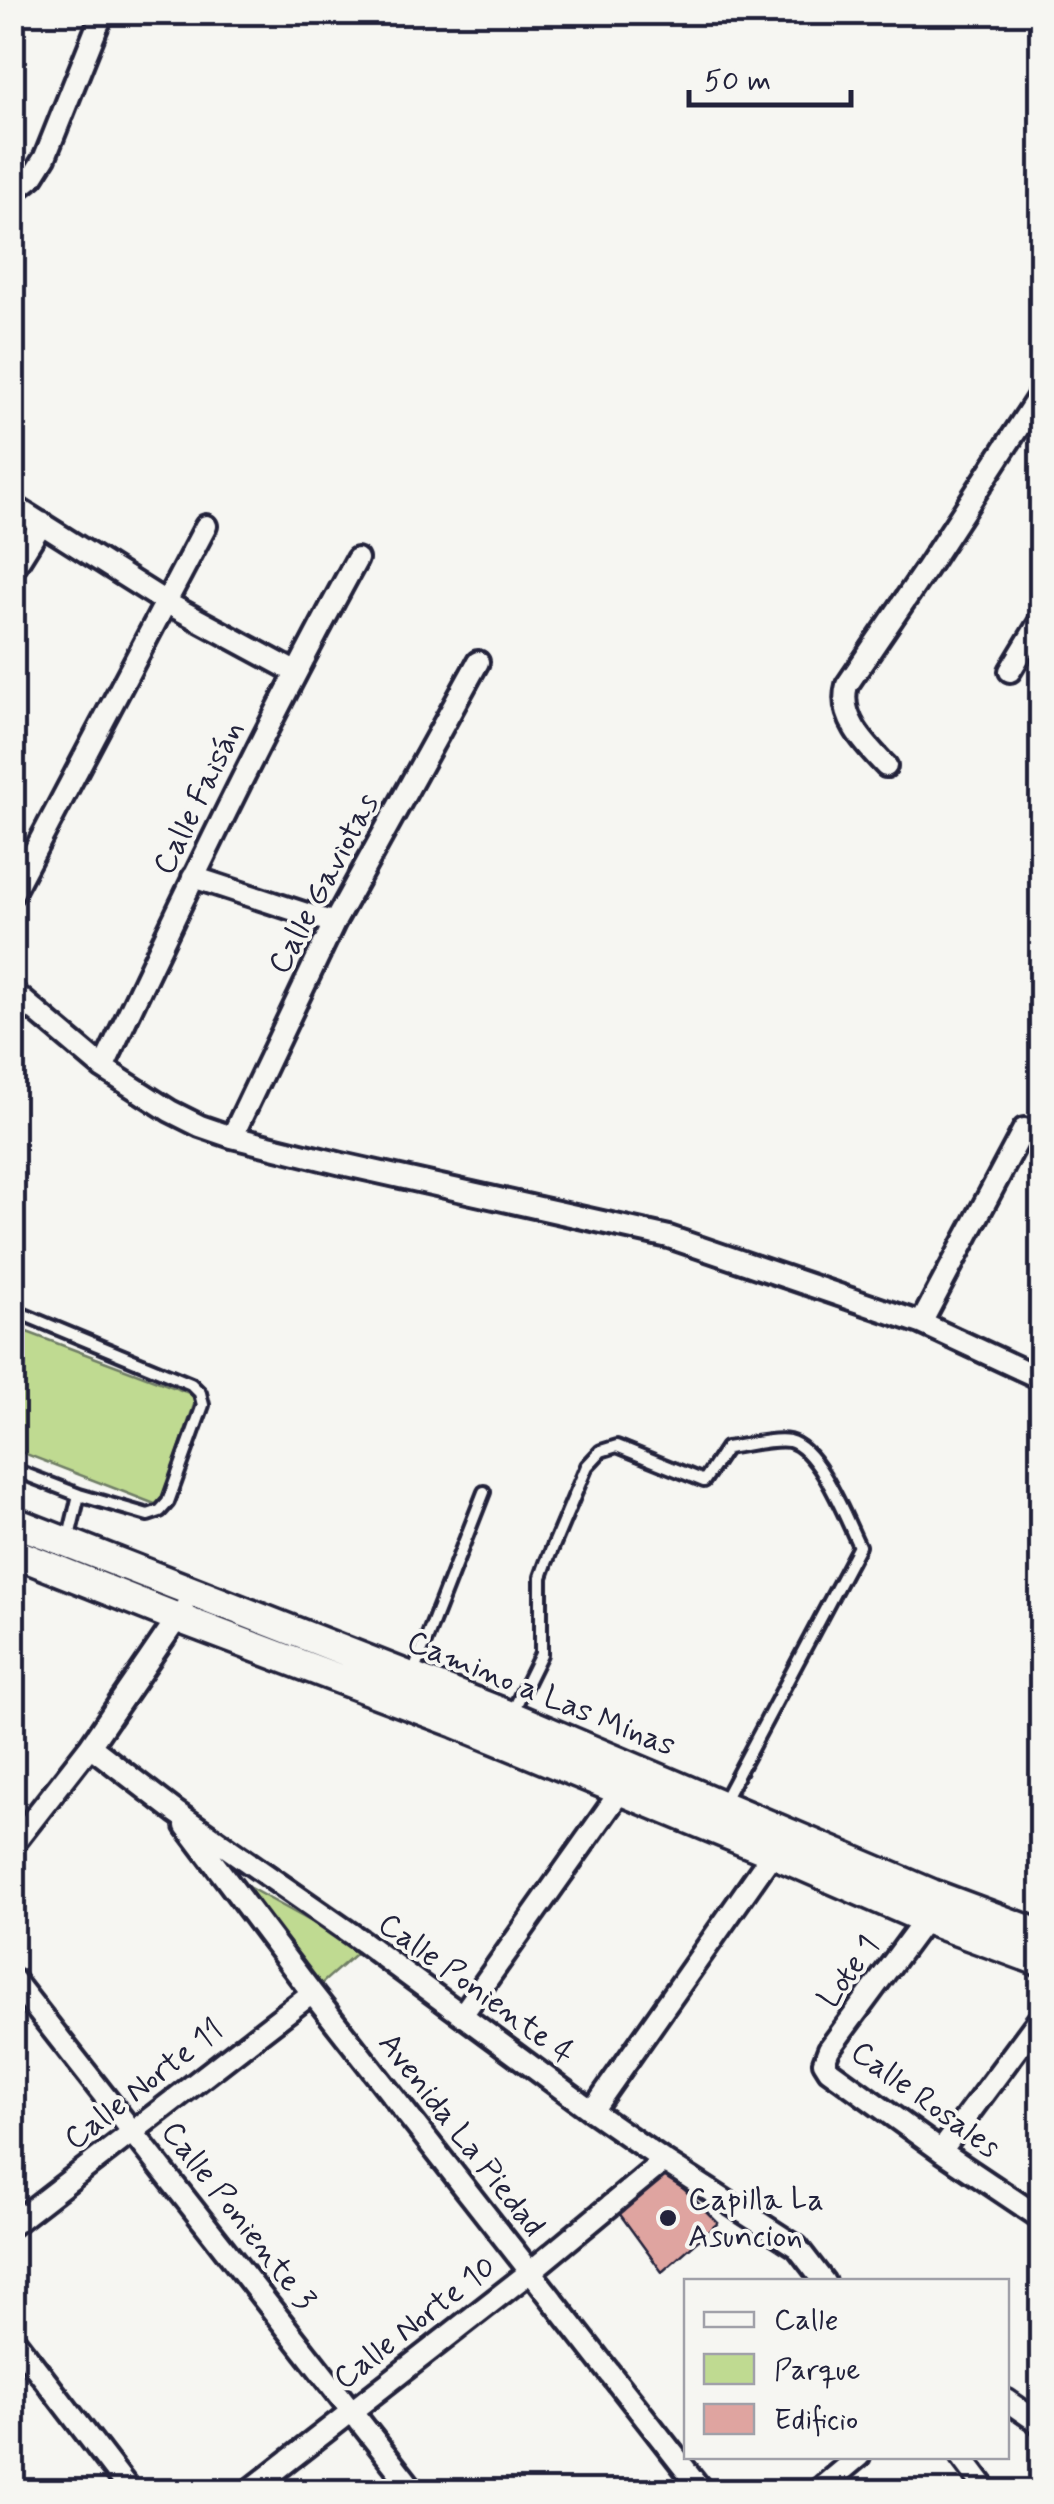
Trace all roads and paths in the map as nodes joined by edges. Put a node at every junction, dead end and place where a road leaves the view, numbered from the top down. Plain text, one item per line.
1 (104, 12) edge
2 (12, 193) edge
3 (1042, 391) edge
4 (12, 505) edge
5 (42, 523) junction
6 (206, 526) dead end
7 (356, 559) dead end
8 (12, 571) edge
9 (167, 603) junction
10 (1042, 618) edge
11 (478, 662) dead end
12 (1010, 671) dead end
13 (295, 672) junction
14 (886, 766) dead end
15 (194, 877) junction
16 (12, 894) edge
17 (334, 924) junction
18 (12, 992) edge
19 (103, 1068) junction
20 (232, 1137) junction
21 (1042, 1138) edge
22 (12, 1316) edge
23 (922, 1323) junction
24 (1042, 1379) edge
25 (12, 1470) edge
26 (484, 1492) dead end
27 (80, 1496) junction
28 (12, 1520) edge
29 (67, 1542) junction
30 (16, 1559) edge
31 (194, 1591) junction
32 (178, 1618) junction
33 (412, 1678) junction
34 (511, 1716) junction
35 (90, 1746) junction
36 (620, 1792) junction
37 (721, 1806) junction
38 (176, 1812) junction
39 (779, 1843) junction
40 (12, 1846) edge
41 (925, 1919) junction
42 (1042, 1935) edge
43 (1042, 1962) edge
44 (12, 1978) edge
45 (312, 1993) junction
46 (462, 2015) junction
47 (1042, 2015) edge
48 (824, 2062) joint
49 (592, 2111) junction
50 (134, 2131) junction
51 (941, 2151) junction
52 (664, 2161) junction
53 (1042, 2219) edge
54 (12, 2225) edge
55 (797, 2247) junction
56 (530, 2272) junction
57 (822, 2279) edge
58 (840, 2279) edge
59 (12, 2338) edge
60 (1009, 2402) edge
61 (352, 2410) junction
62 (1042, 2425) edge
63 (855, 2459) edge
64 (962, 2459) edge
65 (131, 2492) edge
66 (248, 2492) edge
67 (416, 2492) edge
68 (703, 2492) edge
69 (816, 2492) edge
70 (988, 2492) edge

1 - 2 street
3 - 14 street
4 - 5 street
5 - 8 street
5 - 9 street
6 - 9 street
7 - 13 street, Calle Faisán
9 - 13 street
9 - 16 street
10 - 12 street
11 - 17 street, Calle Gaviotas
13 - 15 street, Calle Faisán
15 - 17 street
15 - 19 street, Calle Faisán
17 - 20 street, Calle Gaviotas
18 - 19 street
19 - 20 street
20 - 23 street
21 - 23 street
22 - 27 lane
23 - 24 street
25 - 27 lane
26 - 33 lane
27 - 29 lane
28 - 29 street, Camino a Las Minas
29 - 31 street, Camino a Las Minas
30 - 32 street, Camino a Las Minas
31 - 32 street
31 - 33 street, Camino a Las Minas
32 - 35 street
32 - 36 street, Camino a Las Minas
33 - 34 street, Camino a Las Minas
34 - 37 street, Camino a Las Minas
34 - 37 lane
35 - 38 street, Calle Poniente 4
35 - 40 street
36 - 39 street, Camino a Las Minas
36 - 46 street
37 - 39 street, Camino a Las Minas
38 - 45 street, Avenida La Piedad
38 - 46 street, Calle Poniente 4
39 - 41 street, Camino a Las Minas
39 - 42 street, Camino a Las Minas
39 - 49 street
41 - 43 street, Camino a Las Minas
41 - 48 street, Lote 1
44 - 50 street, Calle Poniente 3
45 - 50 street, Calle Norte 11
45 - 56 street, Avenida La Piedad
46 - 49 street, Calle Poniente 4
47 - 51 street
48 - 51 street, Calle Rosales
49 - 52 street, Calle Poniente 4
50 - 54 street, Calle Norte 11
50 - 61 street, Calle Poniente 3
51 - 53 street, Calle Rosales
52 - 55 street, Calle Poniente 4
52 - 56 street, Calle Norte 10
55 - 57 street, Calle Poniente 4
55 - 58 street
56 - 61 street, Calle Norte 10
56 - 68 street, Avenida La Piedad
59 - 65 street
60 - 62 street
61 - 66 street, Calle Norte 10
61 - 67 street, Calle Poniente 3
63 - 69 street
64 - 70 street

